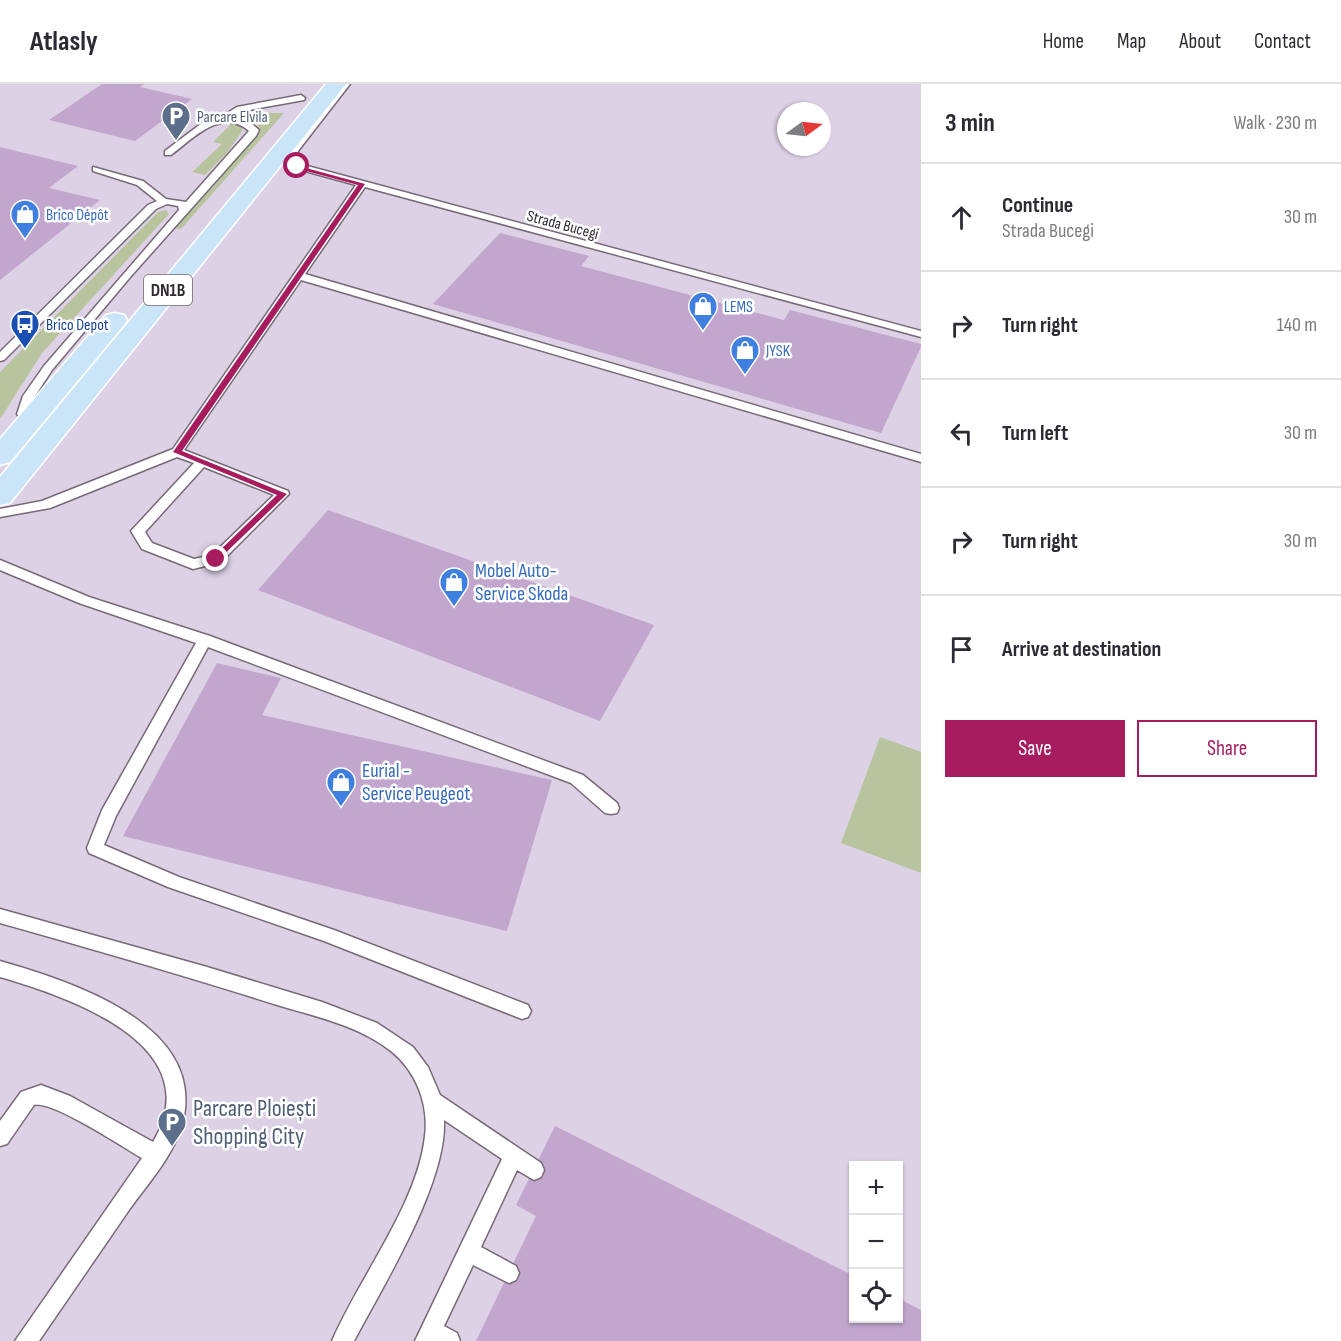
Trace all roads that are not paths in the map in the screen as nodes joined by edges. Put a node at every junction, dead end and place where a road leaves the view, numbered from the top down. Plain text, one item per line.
1 (336, 84) edge
2 (346, 84) edge
3 (307, 91) edge
4 (225, 119) junction
5 (168, 153) dead end
6 (96, 169) dead end
7 (362, 184) junction
8 (163, 201) junction
9 (184, 209) junction
10 (299, 276) junction
11 (921, 334) edge
12 (0, 358) edge
13 (29, 423) junction
14 (177, 452) junction
15 (0, 456) edge
16 (921, 458) edge
17 (202, 462) junction
18 (0, 496) edge
19 (0, 513) edge
20 (0, 565) edge
21 (205, 640) junction
22 (611, 808) dead end
23 (0, 916) edge
24 (0, 969) edge
25 (522, 1011) dead end
26 (434, 1102) junction
27 (0, 1137) edge
28 (156, 1155) junction
29 (513, 1157) junction
30 (534, 1170) dead end
31 (468, 1251) junction
32 (509, 1273) dead end
33 (435, 1337) edge
34 (26, 1341) edge
35 (343, 1341) edge

1 - 18 main road, DN1B
2 - 7 lane, Strada Bucegi
3 - 4 lane
3 - 13 main road, DN1B
4 - 5 lane
4 - 9 lane
6 - 8 lane
7 - 10 lane
7 - 11 lane, Strada Bucegi
8 - 9 lane
8 - 12 lane
9 - 13 lane
10 - 14 lane
10 - 16 lane
13 - 15 main road, DN1B
14 - 17 lane
14 - 19 lane
17 - 17 lane
20 - 21 lane
21 - 22 lane
21 - 25 lane
23 - 26 lane
24 - 28 lane
26 - 29 lane
26 - 35 lane
27 - 28 lane
28 - 34 lane
29 - 30 lane
29 - 31 lane
31 - 32 lane
31 - 33 lane

